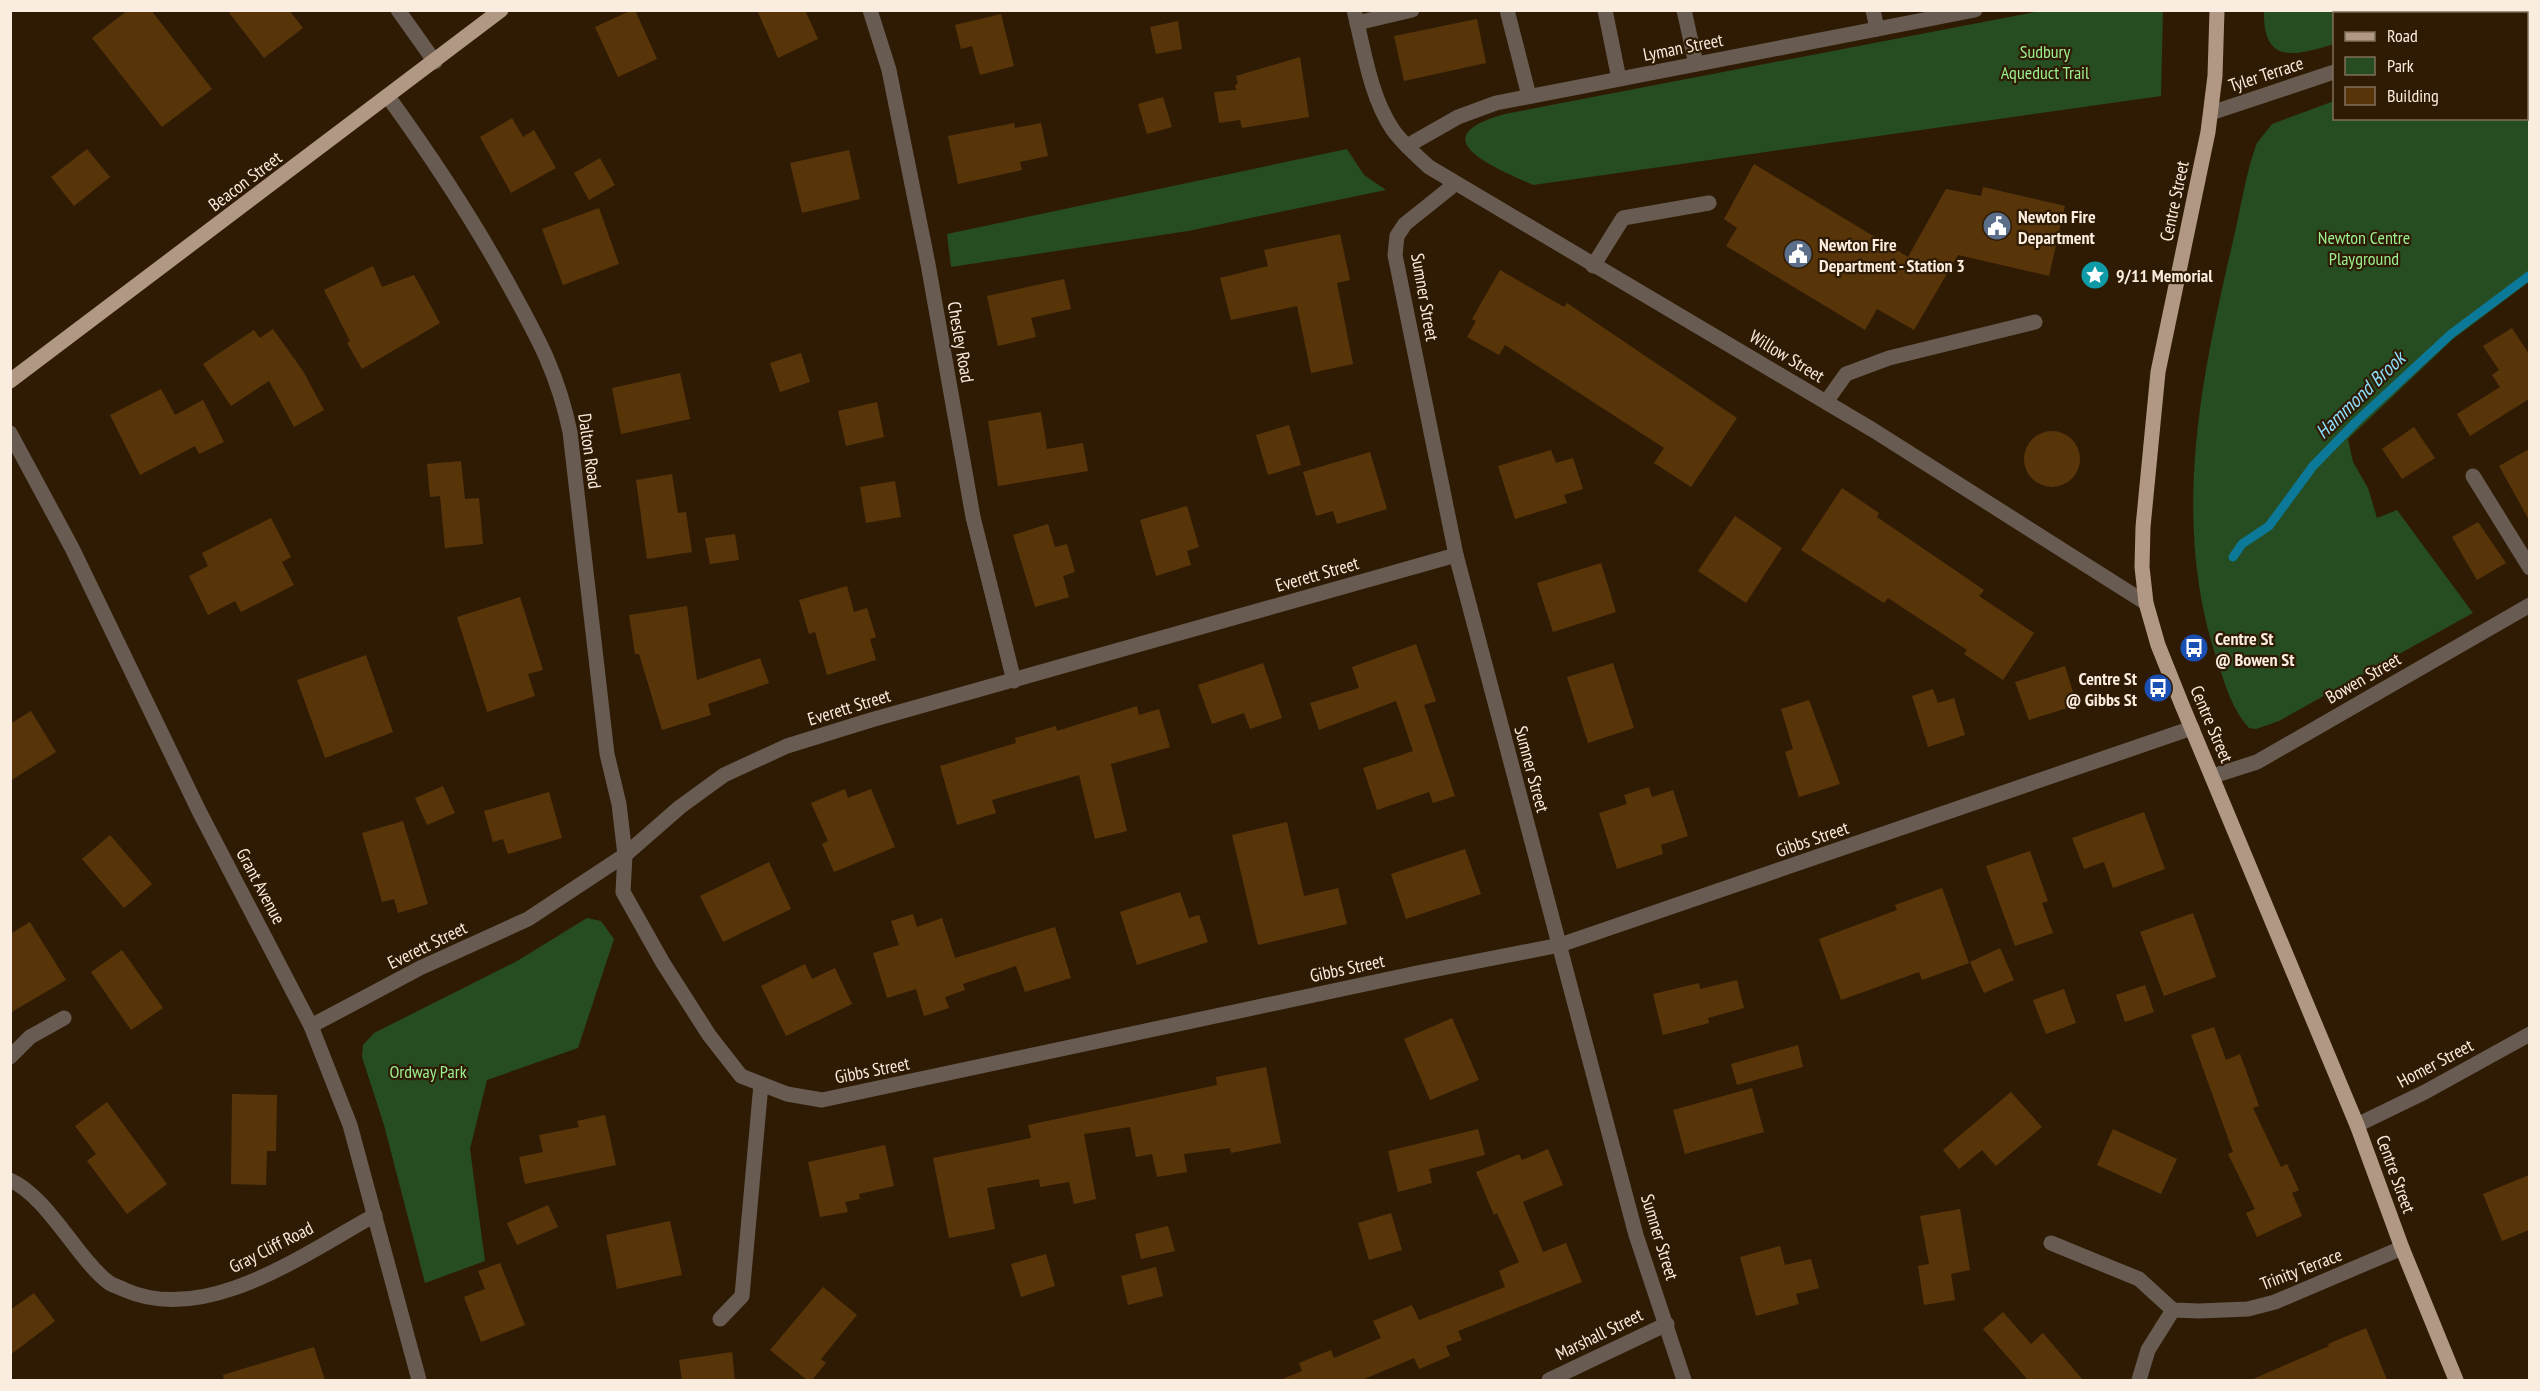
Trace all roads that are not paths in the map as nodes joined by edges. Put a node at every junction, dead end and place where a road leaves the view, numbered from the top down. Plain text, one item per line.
1 (398, 10) edge
2 (501, 10) edge
3 (870, 10) edge
4 (1412, 10) edge
5 (1507, 10) edge
6 (1605, 10) edge
7 (1684, 10) edge
8 (1873, 10) edge
9 (1976, 10) edge
10 (2217, 10) edge
11 (1356, 17) edge
12 (1877, 30) junction
13 (435, 62) junction
14 (1696, 64) junction
15 (2333, 72) edge
16 (1619, 79) junction
17 (1529, 96) junction
18 (389, 98) junction
19 (2211, 113) junction
20 (1407, 147) junction
21 (1455, 184) junction
22 (1709, 203) dead end
23 (1593, 266) junction
24 (2035, 322) dead end
25 (10, 381) edge
26 (1826, 402) junction
27 (10, 434) edge
28 (2473, 476) dead end
29 (1456, 555) junction
30 (2529, 568) edge
31 (2146, 603) junction
32 (2529, 605) edge
33 (1014, 681) junction
34 (2192, 728) junction
35 (2213, 776) junction
36 (625, 855) junction
37 (1560, 945) junction
38 (64, 1018) dead end
39 (311, 1026) junction
40 (2529, 1034) edge
41 (10, 1057) edge
42 (760, 1084) junction
43 (2357, 1125) junction
44 (10, 1180) edge
45 (375, 1215) junction
46 (2051, 1243) dead end
47 (2402, 1248) junction
48 (2173, 1310) junction
49 (720, 1319) dead end
50 (1667, 1324) junction
51 (419, 1380) edge
52 (1548, 1380) edge
53 (1683, 1380) edge
54 (2139, 1380) edge
55 (2457, 1380) edge

1 - 13 street
2 - 13 main road, Beacon Street
3 - 33 street, Chesley Road
4 - 11 street
5 - 17 street
6 - 16 street
7 - 14 street
8 - 12 street
9 - 12 street, Lyman Street
10 - 19 main road, Centre Street
11 - 20 street
12 - 14 street, Lyman Street
13 - 18 main road, Beacon Street
14 - 16 street, Lyman Street
15 - 19 street, Tyler Terrace
16 - 17 street, Lyman Street
17 - 20 street, Lyman Street
18 - 25 main road, Beacon Street
18 - 36 street, Dalton Road
19 - 31 main road, Centre Street
20 - 21 street, Willow Street
21 - 23 street, Willow Street
21 - 29 street, Sumner Street
22 - 23 street
23 - 26 street, Willow Street
24 - 26 street
26 - 31 street, Willow Street
27 - 39 street, Grant Avenue
28 - 30 street
29 - 33 street, Everett Street
29 - 37 street, Sumner Street
31 - 34 main road, Centre Street
32 - 35 street, Bowen Street
33 - 36 street, Everett Street
34 - 35 main road, Centre Street
34 - 37 street, Gibbs Street
35 - 43 main road, Centre Street
36 - 39 street, Everett Street
36 - 42 street, Gibbs Street
37 - 42 street, Gibbs Street
37 - 50 street, Sumner Street
38 - 41 street
39 - 45 street, Grant Avenue
40 - 43 street, Homer Street
42 - 49 street
43 - 47 main road, Centre Street
44 - 45 street, Gray Cliff Road
45 - 51 street, Grant Avenue
46 - 48 street
47 - 48 street, Trinity Terrace
47 - 55 main road, Centre Street
48 - 54 street
50 - 52 street, Marshall Street
50 - 53 street, Sumner Street

